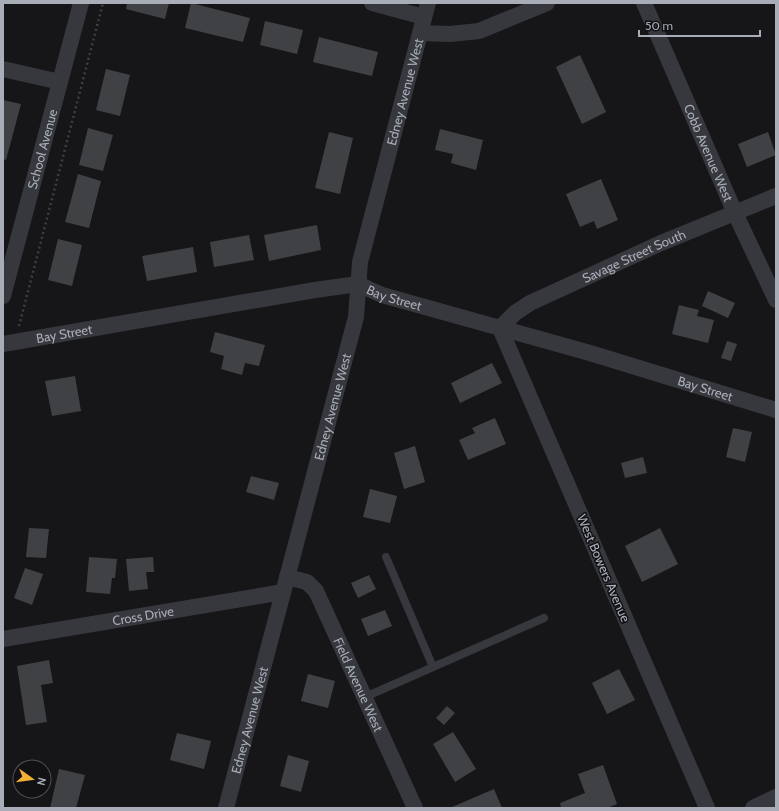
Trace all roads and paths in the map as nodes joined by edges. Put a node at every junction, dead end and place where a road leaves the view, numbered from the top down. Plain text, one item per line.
1 (81, 3) edge
2 (103, 3) edge
3 (372, 3) edge
4 (547, 3) edge
5 (644, 3) edge
6 (426, 10) edge
7 (420, 33) junction
8 (3, 69) edge
9 (60, 82) junction
10 (776, 196) edge
11 (735, 213) junction
12 (358, 284) junction
13 (3, 296) edge
14 (776, 300) edge
15 (500, 328) junction
16 (9, 343) edge
17 (776, 410) edge
18 (386, 557) dead end
19 (285, 585) junction
20 (544, 618) dead end
21 (3, 639) edge
22 (433, 667) junction
23 (365, 697) junction
24 (776, 797) edge
25 (226, 808) edge
26 (415, 808) edge
27 (707, 808) edge
28 (753, 808) edge

1 - 9 street, School Avenue
2 - 16 path
3 - 6 street
4 - 7 street
5 - 11 street, Cobb Avenue West
6 - 7 street, Edney Avenue West
7 - 12 street, Edney Avenue West
8 - 9 street
9 - 13 street, School Avenue
10 - 11 street, Savage Street South
11 - 14 street, Cobb Avenue West
11 - 15 street, Savage Street South
12 - 15 street, Bay Street
12 - 16 street, Bay Street
12 - 19 street, Edney Avenue West
15 - 17 street, Bay Street
15 - 27 street, West Bowers Avenue
18 - 22 lane
19 - 21 street, Cross Drive
19 - 23 street, Field Avenue West
19 - 25 street, Edney Avenue West
20 - 22 lane
22 - 23 lane
23 - 26 street, Field Avenue West
24 - 28 street

